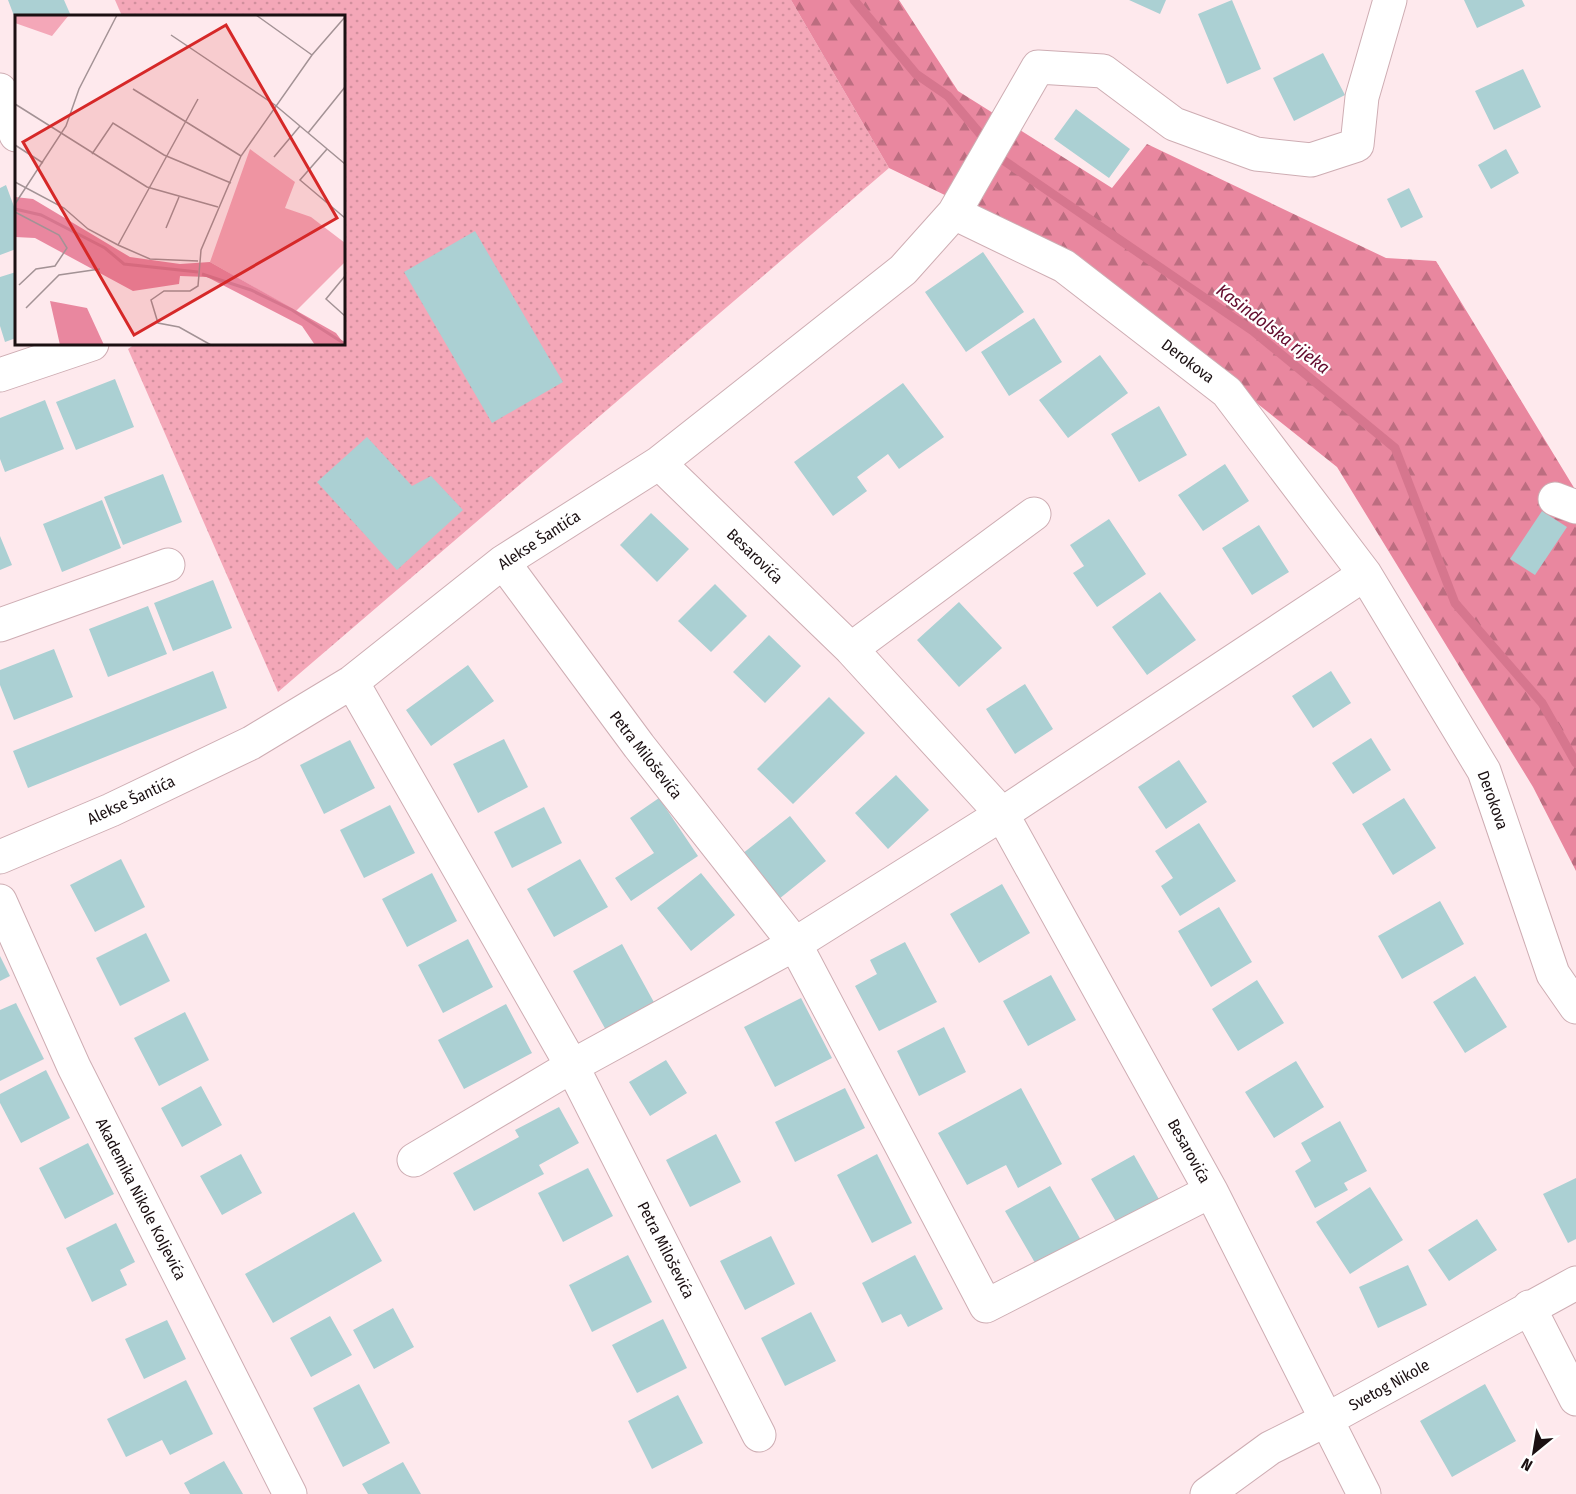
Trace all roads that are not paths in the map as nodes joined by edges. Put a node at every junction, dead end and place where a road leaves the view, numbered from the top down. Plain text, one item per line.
1 (1390, 0) edge
2 (0, 90) edge
3 (15, 132) edge
4 (954, 213) junction
5 (89, 345) edge
6 (0, 375) edge
7 (658, 463) junction
8 (1034, 514) dead end
9 (503, 562) junction
10 (168, 565) dead end
11 (1365, 574) junction
12 (0, 625) edge
13 (851, 649) junction
14 (352, 682) junction
15 (1002, 814) junction
16 (0, 857) edge
17 (0, 901) edge
18 (795, 944) junction
19 (1576, 1007) edge
20 (572, 1066) junction
21 (414, 1160) dead end
22 (1211, 1191) junction
23 (1576, 1283) edge
24 (1529, 1307) junction
25 (1576, 1399) edge
26 (1326, 1420) junction
27 (759, 1435) dead end
28 (290, 1494) edge
29 (1207, 1494) edge
30 (1364, 1494) edge

1 - 4 street, Alekse Šantića
2 - 3 street
4 - 7 street, Alekse Šantića
4 - 11 street, Derokova
5 - 6 street
7 - 9 street, Alekse Šantića
7 - 13 street, Besarovića
8 - 13 street
9 - 14 street, Alekse Šantića
9 - 18 street, Petra Miloševića
10 - 12 street
11 - 15 street
11 - 19 street, Derokova
13 - 15 street, Besarovića
14 - 16 street, Alekse Šantića
14 - 20 street, Petra Miloševića
15 - 18 street
15 - 22 street, Besarovića
17 - 28 street, Akademika Nikole Koljevića
18 - 20 street
18 - 22 street, Petra Miloševića
20 - 21 street
20 - 27 street, Petra Miloševića
22 - 26 street, Besarovića
23 - 24 street, Svetog Nikole
24 - 25 street
24 - 26 street, Svetog Nikole
26 - 29 street, Svetog Nikole
26 - 30 street, Besarovića

